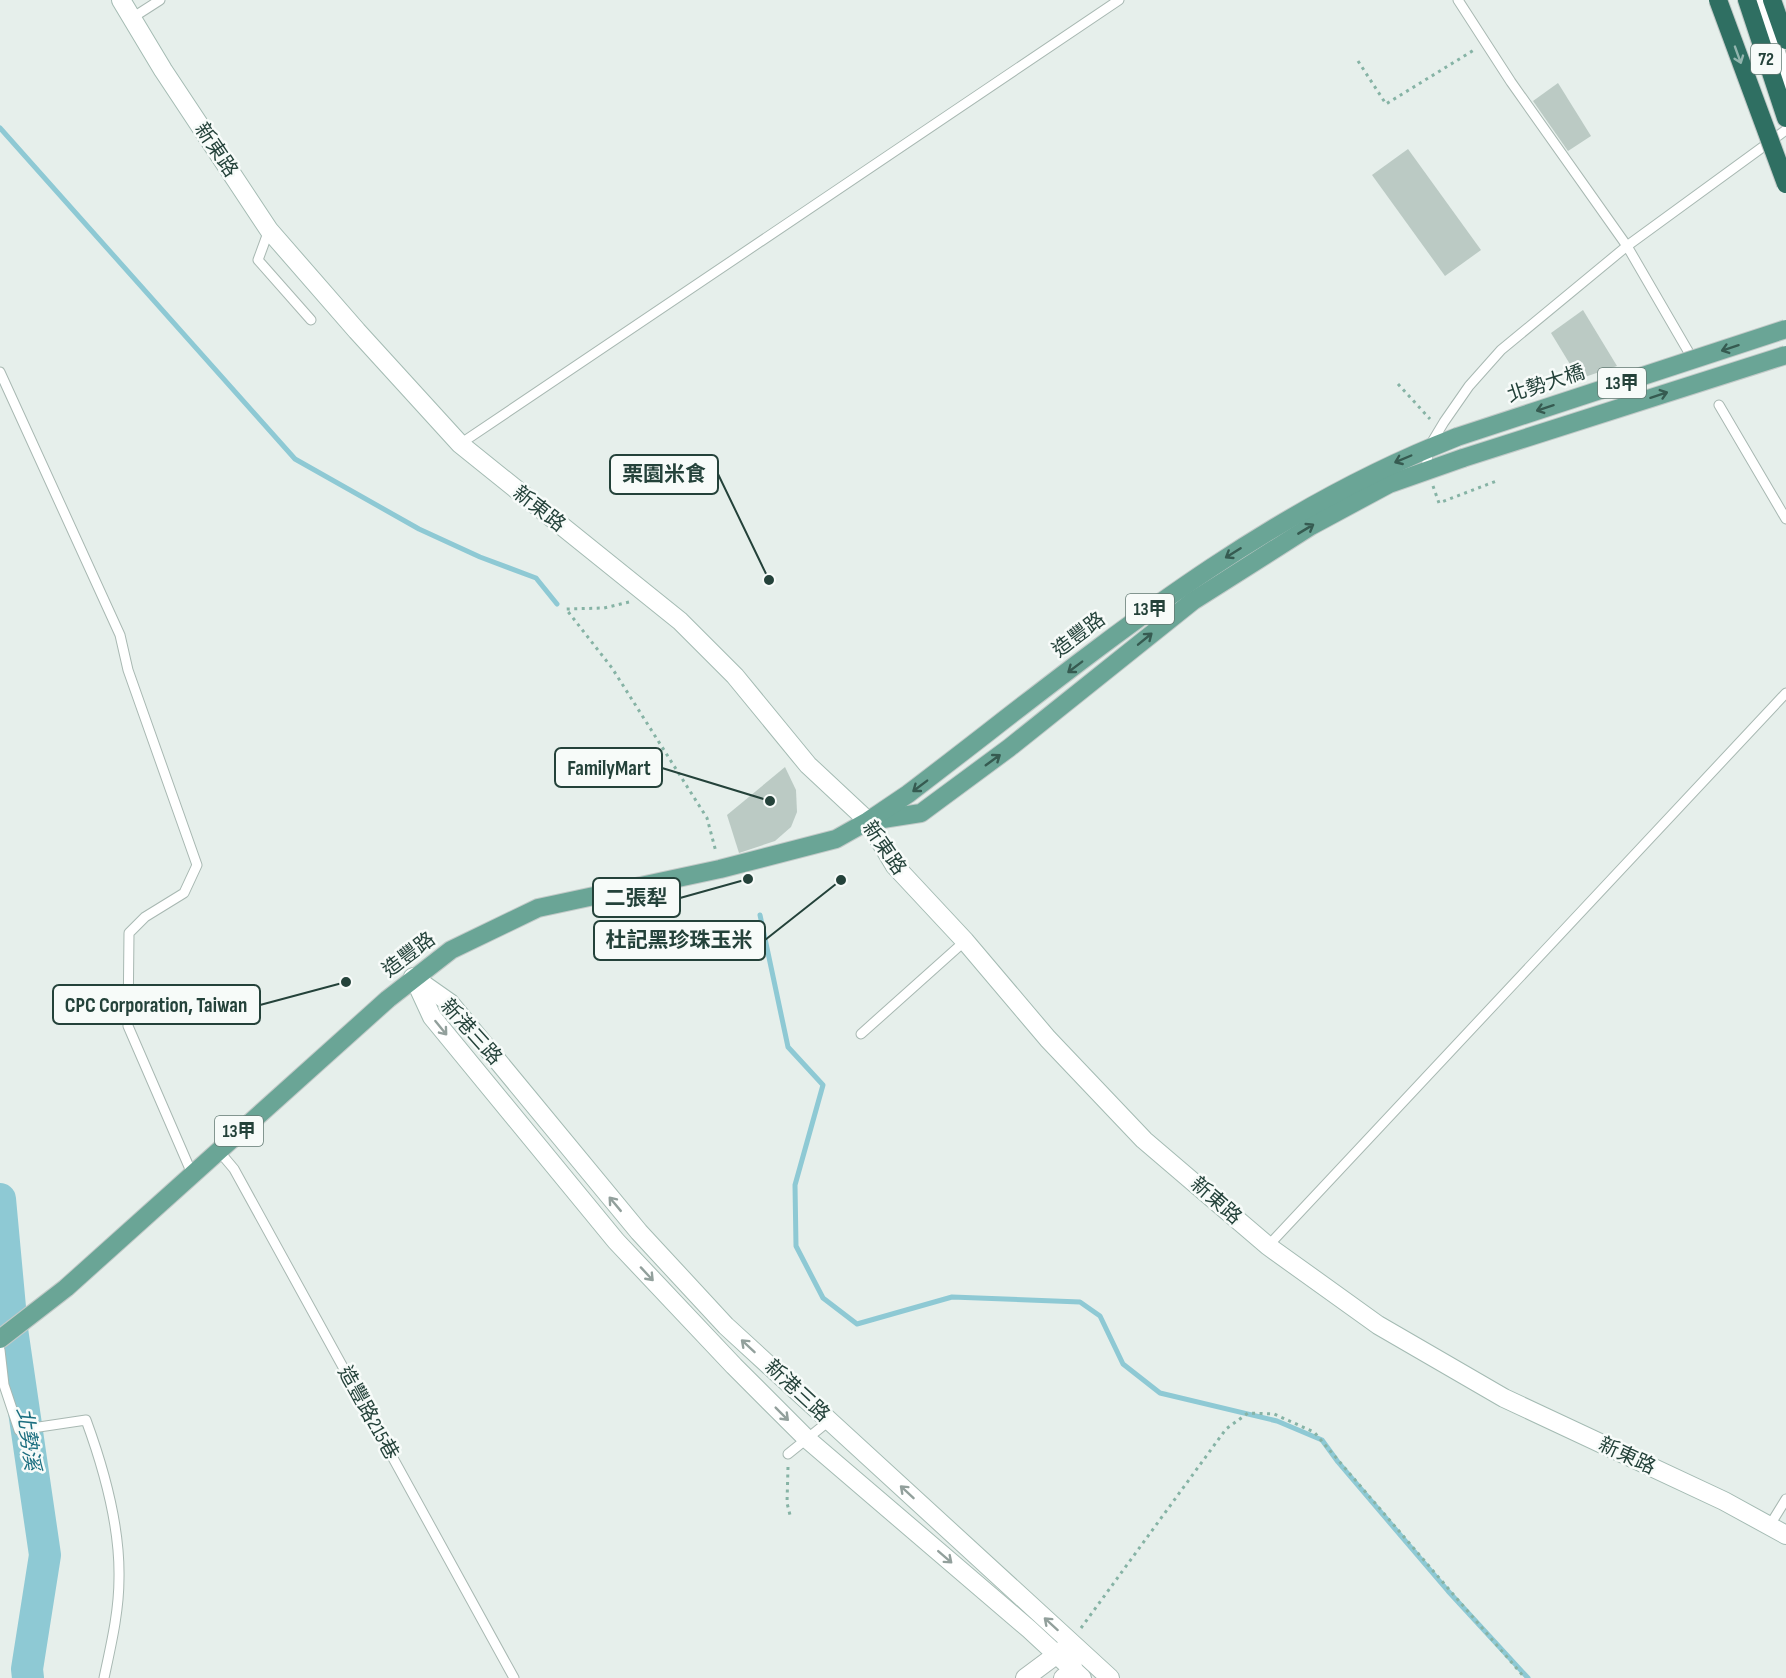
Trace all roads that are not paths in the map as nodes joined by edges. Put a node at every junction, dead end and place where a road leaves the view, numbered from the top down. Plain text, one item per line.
1 (122, 0) edge
2 (160, 0) edge
3 (1119, 0) edge
4 (1458, 0) edge
5 (1718, 0) edge
6 (1747, 0) edge
7 (1759, 0) edge
8 (1772, 0) edge
9 (132, 18) junction
10 (1786, 40) edge
11 (1786, 83) edge
12 (1786, 118) edge
13 (1786, 130) edge
14 (1786, 184) edge
15 (270, 230) junction
16 (1627, 246) junction
17 (311, 320) dead end
18 (1786, 329) edge
19 (1688, 351) dead end
20 (1786, 355) edge
21 (0, 372) edge
22 (1719, 405) dead end
23 (1457, 436) joint
24 (460, 444) junction
25 (1429, 447) junction
26 (1426, 469) junction
27 (1786, 519) edge
28 (1786, 693) edge
29 (868, 821) junction
30 (965, 941) junction
31 (413, 977) junction
32 (861, 1034) dead end
33 (218, 1150) junction
34 (193, 1176) junction
35 (1268, 1246) junction
36 (0, 1339) edge
37 (0, 1350) edge
38 (830, 1421) junction
39 (807, 1439) junction
40 (789, 1454) road end
41 (1786, 1499) edge
42 (1778, 1530) edge
43 (1072, 1643) junction
44 (1056, 1655) junction
45 (1072, 1675) edge
46 (104, 1678) edge
47 (514, 1678) edge
48 (1025, 1678) edge
49 (1110, 1678) edge

1 - 9 main road, 新東路
2 - 9 lane
3 - 24 lane
4 - 16 lane
5 -> 14 highway, bridge
6 - 12 highway, 72
7 - 11 main road
8 - 10 highway, 72
9 - 15 main road, 新東路
13 - 16 lane
15 - 17 lane
15 - 24 main road, 新東路
16 - 19 lane
16 - 25 lane
18 -> 23 main road, 北勢大橋 / 13甲, bridge
26 -> 20 main road, 造豐路 / 13甲, bridge
21 - 34 lane
22 - 27 lane
23 - 25 main road, 造豐路 / 13甲
24 - 29 main road, 新東路
25 - 26 lane
25 -> 29 main road, 造豐路 / 13甲
29 -> 26 main road, 造豐路 / 13甲
28 - 35 lane
29 - 30 main road, 新東路
29 - 31 main road, 造豐路 / 13甲
30 - 32 lane
30 - 35 main road, 新東路
31 - 33 main road, 造豐路 / 13甲
38 -> 31 main road, 新港三路
31 -> 39 main road, 新港三路
33 - 34 main road, 造豐路 / 13甲
33 - 47 lane, 造豐路215巷
34 - 36 main road, 造豐路 / 13甲
35 - 42 main road, 新東路
37 - 46 lane
38 - 39 lane
43 -> 38 main road, 新港三路
39 - 40 lane
39 -> 44 main road, 新港三路
41 - 42 lane
43 - 44 main road
43 - 45 main road
43 - 49 main road, 新港三路
44 - 45 main road, 新港三路
44 - 48 main road

